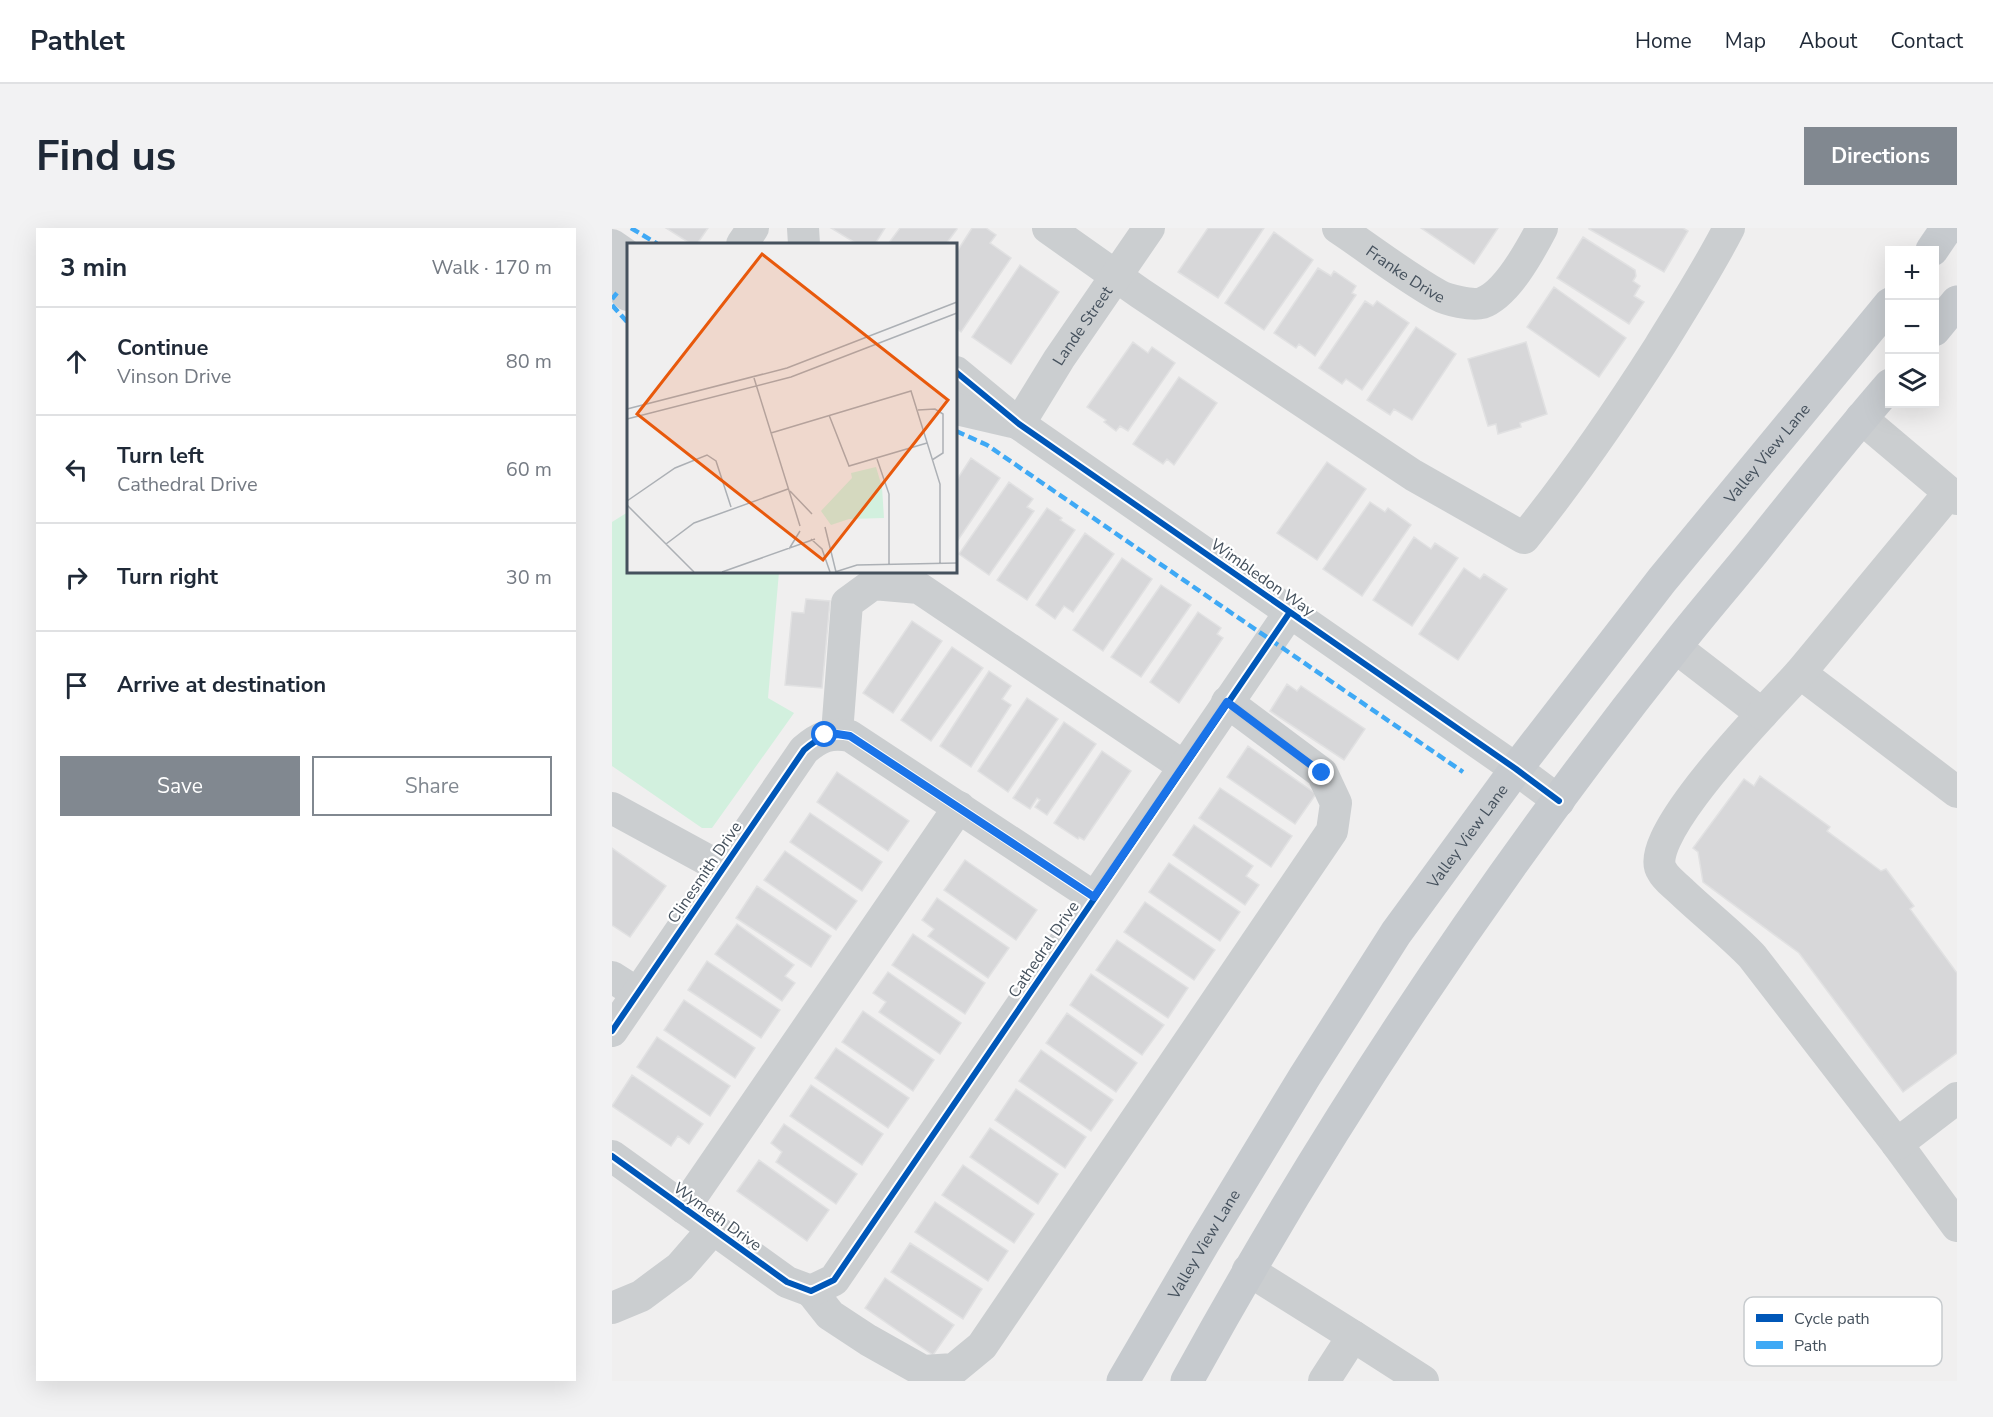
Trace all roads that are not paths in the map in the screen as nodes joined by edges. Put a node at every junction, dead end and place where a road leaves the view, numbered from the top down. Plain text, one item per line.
1 (753, 228) edge
2 (803, 228) edge
3 (1048, 228) edge
4 (1149, 228) edge
5 (1542, 228) edge
6 (1729, 228) edge
7 (1947, 228) edge
8 (1341, 229) edge
9 (742, 243) edge
10 (804, 243) edge
11 (612, 245) edge
12 (1935, 246) edge
13 (627, 255) edge
14 (1115, 276) junction
15 (612, 280) edge
16 (627, 294) edge
17 (1957, 302) edge
18 (1885, 310) edge
19 (1939, 325) edge
20 (957, 373) edge
21 (1821, 385) junction
22 (1885, 391) edge
23 (957, 409) edge
24 (1861, 418) junction
25 (1019, 424) junction
26 (1953, 496) edge
27 (1290, 612) junction
28 (1675, 647) junction
29 (1800, 673) junction
30 (1227, 702) junction
31 (1762, 714) junction
32 (831, 734) junction
33 (1184, 766) junction
34 (1516, 769) junction
35 (1957, 792) edge
36 (1559, 801) junction
37 (958, 807) junction
38 (612, 808) edge
39 (722, 868) junction
40 (1094, 897) junction
41 (625, 985) edge
42 (612, 1031) edge
43 (1957, 1098) edge
44 (1897, 1144) junction
45 (612, 1156) edge
46 (684, 1208) junction
47 (1957, 1226) edge
48 (713, 1229) junction
49 (1203, 1244) junction
50 (1248, 1270) junction
51 (811, 1291) junction
52 (612, 1308) edge
53 (1353, 1336) junction
54 (1123, 1381) edge
55 (1187, 1381) edge
56 (1324, 1381) edge
57 (1423, 1381) edge

1 - 9 street
2 - 10 street
3 - 14 street
4 - 14 street, Lande Street
5 - 8 street, Franke Drive
6 - 14 street
7 - 12 main road
11 - 13 street
14 - 25 street, Lande Street
15 - 16 street
17 - 19 main road
18 - 21 main road, Valley View Lane
20 - 25 street, Wimbledon Way
21 - 24 main road
21 - 34 main road, Valley View Lane
22 - 24 main road
23 - 25 street, Wimbledon Way
24 - 26 street
24 - 28 main road
25 - 27 street, Wimbledon Way
26 - 29 street
27 - 30 street, Cathedral Drive
27 - 34 street, Wimbledon Way
28 - 31 street
28 - 36 main road
29 - 31 street
29 - 35 street
30 - 33 street, Cathedral Drive
30 - 51 street
31 - 44 street
32 - 33 street
32 - 37 street
32 - 39 street, Clinesmith Drive
33 - 40 street, Cathedral Drive
34 - 36 street, Wimbledon Way
34 - 49 main road, Valley View Lane
36 - 50 main road
37 - 40 street
37 - 46 street
38 - 39 street
39 - 41 street, Clinesmith Drive
40 - 51 street, Cathedral Drive
41 - 42 street, Clinesmith Drive
43 - 44 street
44 - 47 street
45 - 46 street, Wymeth Drive
46 - 48 street, Wymeth Drive
48 - 51 street, Wymeth Drive
48 - 52 street
49 - 50 main road
49 - 54 main road, Valley View Lane
50 - 53 street
50 - 55 main road
53 - 56 street
53 - 57 street

